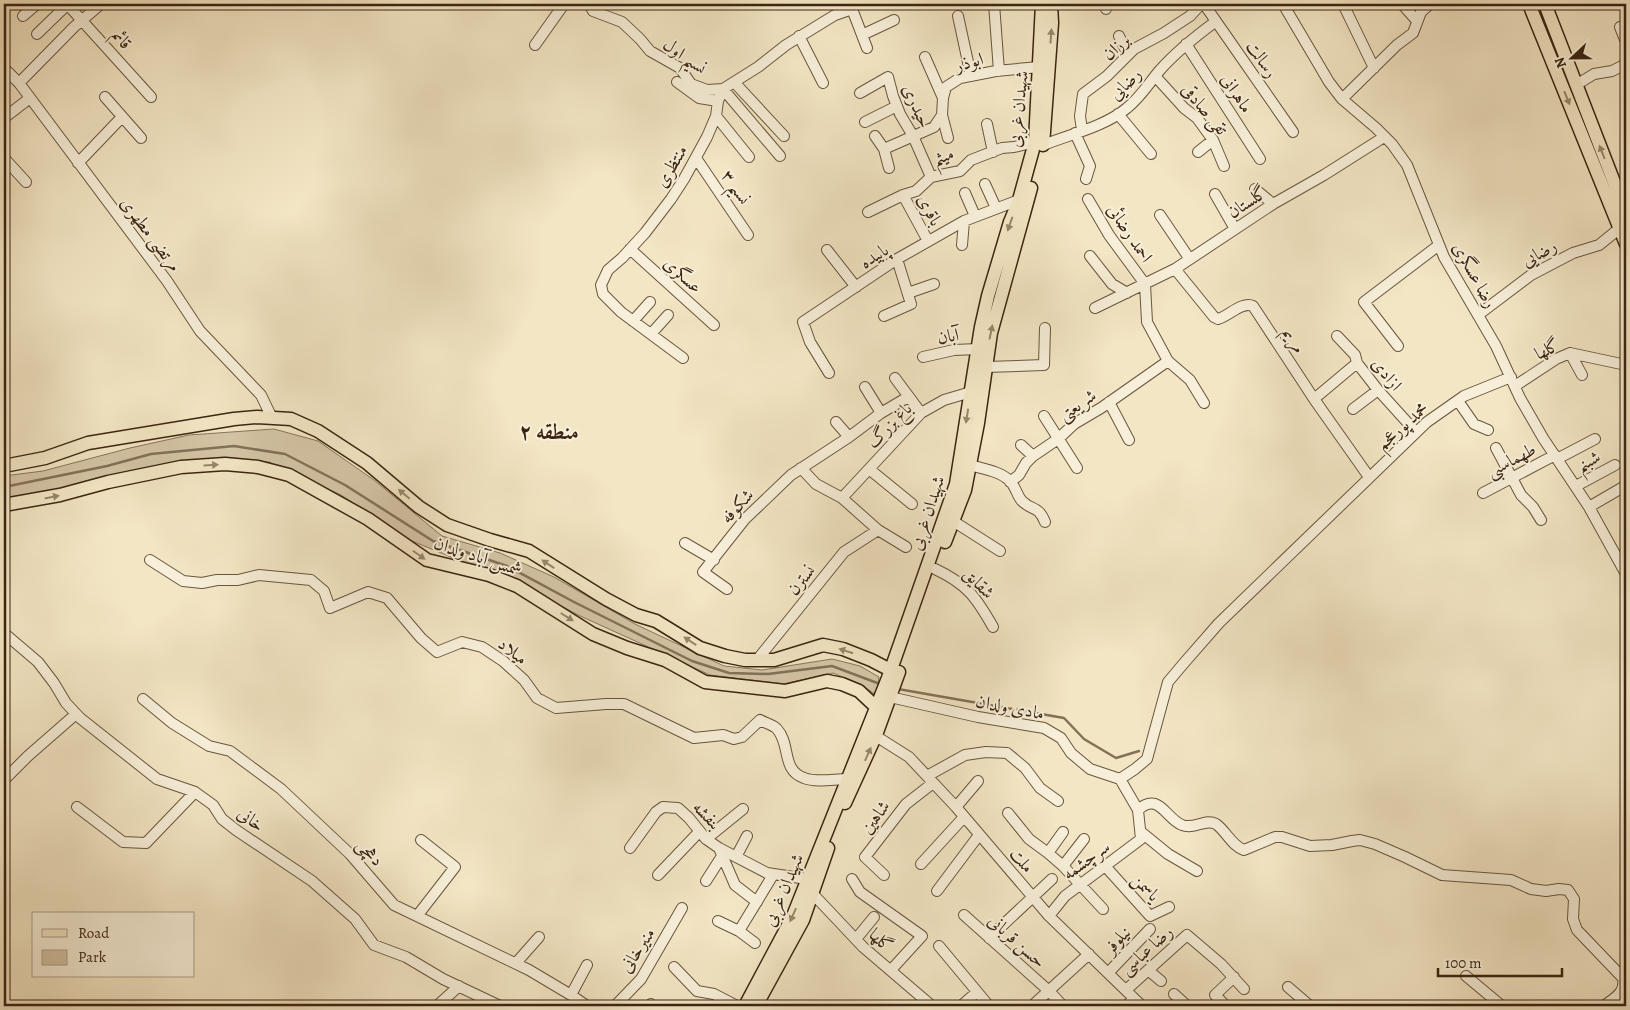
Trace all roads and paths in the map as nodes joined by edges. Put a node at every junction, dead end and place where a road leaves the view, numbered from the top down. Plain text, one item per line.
1 (37, 4) edge
2 (67, 4) edge
3 (101, 4) edge
4 (564, 4) edge
5 (589, 4) edge
6 (994, 4) edge
7 (1042, 4) edge
8 (1051, 4) edge
9 (1203, 4) edge
10 (1284, 4) edge
11 (1343, 4) edge
12 (1402, 4) edge
13 (1430, 4) edge
14 (1529, 4) edge
15 (1545, 4) edge
16 (854, 6) edge
17 (23, 16) dead end
18 (958, 16) dead end
19 (82, 20) junction
20 (894, 20) dead end
21 (1417, 21) junction
22 (1215, 22) junction
23 (1626, 26) edge
24 (37, 34) dead end
25 (862, 35) junction
26 (799, 36) junction
27 (1119, 36) dead end
28 (1626, 42) edge
29 (1186, 44) junction
30 (535, 45) dead end
31 (867, 48) dead end
32 (1128, 55) junction
33 (925, 57) dead end
34 (1626, 64) edge
35 (1039, 67) junction
36 (4, 68) edge
37 (1374, 68) junction
38 (999, 71) junction
39 (971, 76) junction
40 (1155, 76) junction
41 (19, 82) junction
42 (677, 82) dead end
43 (734, 82) junction
44 (823, 83) dead end
45 (1576, 85) junction
46 (723, 89) junction
47 (860, 93) dead end
48 (105, 97) dead end
49 (151, 97) dead end
50 (30, 98) junction
51 (943, 98) junction
52 (1342, 98) junction
53 (718, 102) junction
54 (897, 106) junction
55 (1118, 114) junction
56 (942, 115) junction
57 (716, 116) junction
58 (122, 117) junction
59 (4, 118) edge
60 (865, 122) dead end
61 (986, 124) dead end
62 (1078, 131) junction
63 (1293, 132) dead end
64 (784, 136) dead end
65 (875, 136) dead end
66 (913, 136) junction
67 (1384, 137) junction
68 (141, 138) dead end
69 (948, 138) dead end
70 (1214, 140) junction
71 (1039, 143) junction
72 (884, 149) junction
73 (992, 152) junction
74 (1198, 152) dead end
75 (1151, 154) dead end
76 (780, 156) dead end
77 (749, 157) dead end
78 (4, 158) edge
79 (696, 158) junction
80 (1260, 159) dead end
81 (78, 163) junction
82 (1224, 166) dead end
83 (889, 168) dead end
84 (931, 177) junction
85 (1086, 179) dead end
86 (26, 182) dead end
87 (1608, 183) junction
88 (984, 184) dead end
89 (1255, 189) dead end
90 (965, 193) dead end
91 (1215, 194) dead end
92 (903, 195) junction
93 (1088, 199) dead end
94 (1019, 200) junction
95 (1273, 204) junction
96 (996, 208) junction
97 (868, 212) dead end
98 (1626, 213) edge
99 (1160, 215) dead end
100 (975, 216) junction
101 (964, 221) junction
102 (1620, 228) junction
103 (1235, 229) junction
104 (748, 235) dead end
105 (928, 241) junction
106 (1626, 244) edge
107 (962, 245) dead end
108 (1439, 245) junction
109 (630, 249) junction
110 (827, 250) dead end
111 (1090, 256) dead end
112 (1189, 258) junction
113 (897, 260) junction
114 (1175, 269) junction
115 (934, 284) dead end
116 (1145, 284) junction
117 (856, 287) junction
118 (908, 293) junction
119 (1127, 293) junction
120 (650, 302) dead end
121 (1095, 308) dead end
122 (668, 315) dead end
123 (1478, 315) junction
124 (884, 316) dead end
125 (633, 321) junction
126 (714, 325) dead end
127 (1045, 328) dead end
128 (651, 334) junction
129 (1337, 336) dead end
130 (1398, 346) dead end
131 (978, 349) junction
132 (1570, 353) junction
133 (923, 357) dead end
134 (683, 358) dead end
135 (1168, 361) junction
136 (1357, 363) junction
137 (1626, 365) edge
138 (986, 366) junction
139 (830, 373) dead end
140 (1582, 375) dead end
141 (895, 378) dead end
142 (1513, 382) junction
143 (865, 388) dead end
144 (1378, 390) junction
145 (971, 392) junction
146 (908, 398) junction
147 (1314, 399) junction
148 (1458, 401) junction
149 (1109, 402) junction
150 (1204, 403) dead end
151 (1353, 409) dead end
152 (881, 413) junction
153 (921, 413) junction
154 (1044, 416) dead end
155 (272, 418) junction
156 (836, 422) dead end
157 (1488, 430) dead end
158 (1416, 432) junction
159 (849, 437) junction
160 (1058, 439) junction
161 (1595, 439) dead end
162 (1129, 440) dead end
163 (1021, 445) dead end
164 (1496, 448) dead end
165 (1033, 456) junction
166 (1556, 457) junction
167 (970, 465) junction
168 (1615, 465) dead end
169 (4, 466) edge
170 (801, 468) junction
171 (1077, 468) dead end
172 (869, 469) junction
173 (1369, 477) junction
174 (1512, 478) junction
175 (1010, 482) junction
176 (1576, 486) junction
177 (1626, 486) edge
178 (1483, 493) dead end
179 (842, 498) junction
180 (912, 504) dead end
181 (4, 505) edge
182 (1589, 507) junction
183 (1541, 520) dead end
184 (953, 521) junction
185 (1045, 522) dead end
186 (878, 530) junction
187 (685, 543) dead end
188 (906, 547) dead end
189 (1000, 551) dead end
190 (150, 560) dead end
191 (714, 560) junction
192 (935, 570) junction
193 (1626, 574) edge
194 (727, 589) dead end
195 (993, 627) dead end
196 (4, 633) edge
197 (757, 660) junction
198 (894, 673) junction
199 (890, 697) junction
200 (144, 699) dead end
201 (876, 707) junction
202 (76, 714) junction
203 (871, 733) junction
204 (847, 779) junction
205 (930, 779) junction
206 (1120, 779) junction
207 (4, 780) edge
208 (978, 781) dead end
209 (195, 792) junction
210 (1058, 801) dead end
211 (77, 807) dead end
212 (956, 807) junction
213 (743, 809) dead end
214 (1138, 810) junction
215 (1008, 813) dead end
216 (964, 817) junction
217 (1063, 832) dead end
218 (1141, 832) junction
219 (703, 835) junction
220 (979, 835) junction
221 (747, 836) dead end
222 (1084, 839) dead end
223 (421, 840) dead end
224 (630, 848) dead end
225 (721, 852) junction
226 (1048, 853) junction
227 (736, 857) junction
228 (921, 864) dead end
229 (1063, 866) junction
230 (1105, 866) junction
231 (1198, 871) dead end
232 (774, 874) junction
233 (658, 875) dead end
234 (884, 875) dead end
235 (807, 879) junction
236 (852, 879) dead end
237 (1052, 879) dead end
238 (706, 881) dead end
239 (1080, 884) junction
240 (937, 890) dead end
241 (812, 893) junction
242 (1032, 897) junction
243 (757, 902) junction
244 (1169, 907) dead end
245 (682, 908) dead end
246 (1103, 910) dead end
247 (964, 915) dead end
248 (417, 916) junction
249 (1049, 916) junction
250 (874, 917) dead end
251 (718, 921) dead end
252 (1150, 929) dead end
253 (739, 931) junction
254 (539, 937) dead end
255 (989, 938) junction
256 (856, 939) junction
257 (755, 943) dead end
258 (939, 946) dead end
259 (1089, 954) junction
260 (516, 964) junction
261 (587, 965) dead end
262 (674, 967) dead end
263 (891, 970) junction
264 (1148, 970) junction
265 (1108, 973) junction
266 (1466, 976) dead end
267 (1234, 977) junction
268 (1161, 981) dead end
269 (459, 986) junction
270 (1288, 987) dead end
271 (1244, 989) dead end
272 (1126, 990) junction
273 (1049, 991) junction
274 (977, 992) junction
275 (571, 994) junction
276 (1174, 994) dead end
277 (1138, 1002) edge
278 (1223, 1003) dead end
279 (437, 1006) edge
280 (500, 1006) edge
281 (587, 1006) edge
282 (615, 1006) edge
283 (736, 1006) edge
284 (745, 1006) edge
285 (756, 1006) edge
286 (932, 1006) edge
287 (961, 1006) edge
288 (989, 1006) edge
289 (1032, 1006) edge
290 (1063, 1006) edge
291 (1126, 1006) edge
292 (1181, 1006) edge
293 (1310, 1006) edge
294 (1502, 1006) edge
295 (1604, 1006) edge

1 - 17 street
2 - 19 street, قائم
2 - 24 street
3 - 19 street
4 - 30 street
5 - 46 street, نسیم اول
6 - 38 street
7 - 35 main road, شهیدان غربی
71 -> 8 main road, شهیدان غربی
9 - 22 street, رسالت
9 - 32 street, برزان
10 - 52 street, رضا عسگری
11 - 37 street
12 - 21 street
13 - 21 street
14 -> 87 main road
15 - 45 main road
16 - 25 street
16 - 26 street
18 - 39 street
19 - 41 street
19 - 49 street, قائم
20 - 25 street
21 - 37 street
22 - 29 street, رضایی
22 - 63 street, رسالت
23 - 28 street
25 - 31 street
26 - 43 street
26 - 44 street
27 - 32 street
29 - 40 street, رضایی
29 - 80 street, ماهرانی
32 - 62 street, برزان
33 - 51 street
34 - 45 street
35 - 38 street, ابوذر
35 - 71 main road, شهیدان غربی
36 - 41 street, مرتضی مطهری
37 - 52 street
38 - 39 street, ابوذر
39 - 51 street, ابوذر
40 - 55 street, رضایی
40 - 70 street, تقی صادقی
41 - 50 street, مرتضی مطهری
42 - 53 street
43 - 46 street
43 - 64 street
87 -> 45 main road
46 - 53 street, منتظری
46 - 76 street, نسیم اول
47 - 54 street, حیدری
48 - 58 street
50 - 59 street
50 - 81 street, مرتضی مطهری
51 - 56 street
52 - 67 street, رضا عسگری
53 - 57 street, منتظری
54 - 60 street
54 - 66 street, حیدری
55 - 62 street, رضایی
55 - 75 street
56 - 66 street
56 - 69 street
57 - 77 street
57 - 79 street, منتظری
58 - 68 street
58 - 81 street
61 - 73 street
62 - 71 street, رضایی
62 - 85 street
65 - 72 street
66 - 72 street
66 - 84 street, حیدری
67 - 95 street, گلستان
67 - 108 street, رضا عسگری
70 - 74 street
70 - 82 street, تقی صادقی
71 - 73 street, میثم
71 - 94 main road, شهیدان غربی
138 -> 71 main road, شهیدان غربی
72 - 83 street
73 - 84 street, میثم
78 - 86 street
79 - 104 street, نسیم ۳
79 - 109 street, منتظری
81 - 155 street, مرتضی مطهری
84 - 92 street, میثم
87 - 98 main road
87 - 102 main road
88 - 96 street
89 - 95 street
90 - 100 street
91 - 103 street
92 - 97 street, میثم
92 - 105 street, باقری
93 - 116 street, احمد رضائی
94 - 96 street, پابیده
94 -> 131 main road, شهیدان غربی
95 - 103 street, گلستان
96 - 100 street, پابیده
99 - 112 street
100 - 101 street, پابیده
101 - 105 street, پابیده
101 - 107 street
102 - 106 main road
102 - 123 street, رضایی
103 - 112 street, گلستان
105 - 113 street, پابیده
108 - 123 street, رضا عسگری
108 - 130 street
109 - 125 street, منتظری
109 - 126 street, عسگری
110 - 117 street
111 - 119 street
112 - 114 street, گلستان
113 - 117 street, پابیده
113 - 118 street
114 - 116 street, گلستان
114 - 147 street, مریم
115 - 118 street
116 - 119 street, گلستان
116 - 135 street
117 - 139 street, پابیده
118 - 124 street
119 - 121 street, گلستان
120 - 125 street
122 - 128 street
123 - 142 street, رضا عسگری
125 - 128 street, منتظری
127 - 138 street
128 - 134 street, منتظری
129 - 136 street, ازادی
131 - 133 street, آبان
131 - 145 main road, شهیدان غربی
132 - 137 street, گلها
132 - 140 street
132 - 142 street, گلها
135 - 149 street, شریعتی
135 - 150 street
136 - 144 street, ازادی
136 - 147 street
138 - 167 main road, شهیدان غربی
141 - 146 street
142 - 148 street, محمد پورعجم
142 - 166 street, رضا عسگری
143 - 152 street
144 - 151 street
144 - 158 street, ازادی
145 - 153 street, باغ بزرگ
145 -> 198 main road, شهیدان غربی
146 - 152 street, شکوفه
146 - 153 street
147 - 173 street, مریم
148 - 157 street
148 - 158 street, محمد پورعجم
149 - 160 street, شریعتی
149 - 162 street
152 - 159 street, شکوفه
153 - 172 street, باغ بزرگ
154 - 160 street
155 - 169 main road
197 -> 155 main road
156 - 159 street
158 - 173 street, محمد پورعجم
159 - 170 street, شکوفه
160 - 165 street, شریعتی
160 - 171 street
161 - 166 street
163 - 165 street
164 - 174 street
165 - 175 street, شریعتی
166 - 174 street, طهماسبی
166 - 176 street, رضا عسگری
167 - 175 street
167 - 184 main road, شهیدان غربی
168 - 176 street, شبنم
170 - 179 street
170 - 191 street, شکوفه
172 - 179 street, باغ بزرگ
172 - 180 street
173 - 206 street, محمد پورعجم
174 - 178 street, طهماسبی
174 - 183 street
175 - 185 street
176 - 182 street, رضا عسگری
177 - 182 street
179 - 186 street
181 -> 201 main road, شمس آباد ولدان
182 - 193 street, رضا عسگری
184 - 189 street
184 - 192 main road, شهیدان غربی
186 - 188 street
186 - 197 street, نسترن
187 - 191 street
190 - 204 street, میلاد
191 - 194 street, شکوفه
192 - 195 street, شقایق
192 - 198 main road, شهیدان غربی
196 - 202 street, خانی
198 -> 197 main road
198 - 199 main road, شهیدان غربی
198 - 201 main road, شهیدان غربی
199 - 203 main road, شهیدان غربی
199 - 206 street, مادی ولدان
200 - 248 street, دهچی
201 - 203 main road, شهیدان غربی
202 - 207 street
202 - 209 street, خانی
203 - 204 main road, شهیدان غربی
203 - 205 street, ملت
241 -> 203 main road, شهیدان غربی
204 - 235 main road, شهیدان غربی
205 - 210 street
205 - 212 street, ملت
205 - 234 street, شاهین
206 - 214 street
208 - 212 street
209 - 211 street
209 - 269 street, خانی
212 - 216 street, ملت
213 - 219 street
214 - 218 street
214 - 295 street
215 - 226 street
216 - 220 street, ملت
216 - 228 street
217 - 226 street
218 - 230 street, سرچشمه
218 - 231 street
219 - 224 street, بنفشه
219 - 225 street, بنفشه
219 - 233 street
220 - 240 street
220 - 242 street, ملت
221 - 227 street
222 - 229 street
223 - 248 street
225 - 227 street, بنفشه
225 - 238 street
225 - 243 street
226 - 229 street
227 - 232 street, بنفشه
229 - 239 street
230 - 239 street, سرچشمه
230 - 244 street, یاسمن
232 - 235 street, بنفشه
232 - 243 street
235 -> 284 main road, شهیدان غربی
236 - 263 street
237 - 242 street
239 - 246 street
239 - 249 street, سرچشمه
241 - 256 street, گلها
241 - 285 main road, شهیدان غربی
242 - 249 street, ملت
242 - 255 street
243 - 253 street
245 - 282 street, منیرخانی
247 - 255 street, حسن قربانی
248 - 260 street, دهچی
249 - 259 street, ملت
250 - 256 street
251 - 253 street
252 - 265 street, نیلوفر
253 - 257 street
254 - 260 street
255 - 273 street, حسن قربانی
256 - 263 street, گلها
258 - 274 street
259 - 265 street, ملت
259 - 273 street
260 - 275 street, دهچی
261 - 275 street
262 - 283 street
263 - 286 street, گلها
264 - 267 street, رضا عباسی
264 - 268 street
264 - 272 street, رضا عباسی
265 - 272 street, ملت
266 - 294 street
267 - 271 street
267 - 278 street
269 - 279 street
269 - 280 street, خانی
270 - 293 street
272 - 277 street, ملت
273 - 289 street
273 - 290 street
274 - 287 street
274 - 288 street
275 - 281 street, دهچی
276 - 292 street
277 - 291 street

